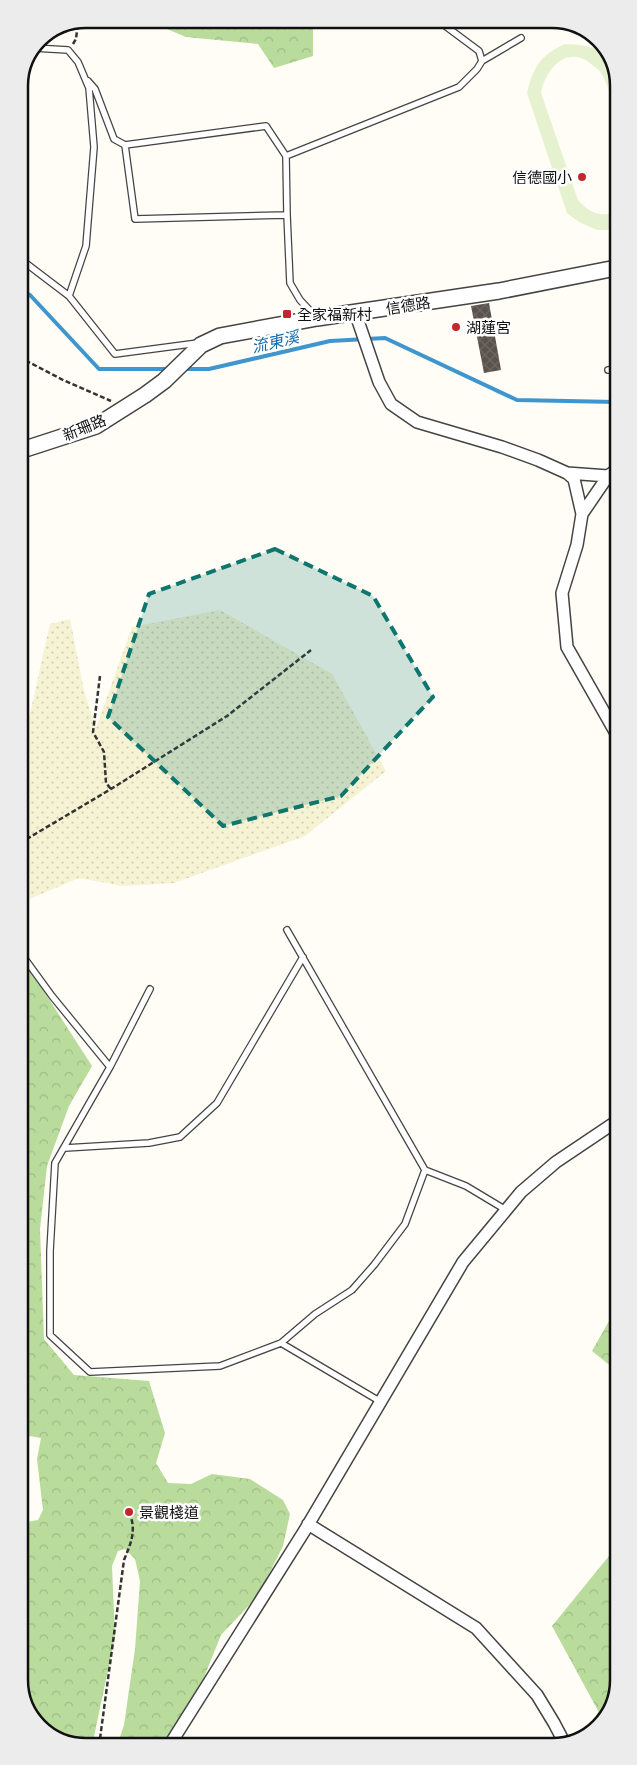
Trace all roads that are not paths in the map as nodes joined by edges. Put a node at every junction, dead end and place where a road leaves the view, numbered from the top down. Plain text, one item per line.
1 (448, 28) edge
2 (521, 38) dead end
3 (42, 48) edge
4 (482, 61) junction
5 (84, 77) junction
6 (125, 145) junction
7 (286, 156) junction
8 (286, 215) junction
9 (28, 265) edge
10 (610, 269) edge
11 (69, 296) junction
12 (317, 318) junction
13 (357, 319) junction
14 (206, 343) junction
15 (28, 448) edge
16 (566, 473) junction
17 (610, 473) edge
18 (610, 476) edge
19 (582, 514) junction
20 (610, 723) edge
21 (287, 930) dead end
22 (302, 957) junction
23 (28, 963) edge
24 (150, 989) dead end
25 (110, 1067) junction
26 (610, 1126) edge
27 (65, 1148) junction
28 (425, 1170) junction
29 (506, 1210) junction
30 (282, 1343) junction
31 (381, 1402) junction
32 (308, 1524) junction
33 (175, 1737) edge
34 (561, 1737) edge

1 - 4 lane
2 - 4 lane
3 - 5 lane
4 - 7 lane
5 - 6 lane
5 - 11 lane
6 - 7 lane
6 - 8 lane
7 - 8 lane
8 - 12 lane
9 - 11 lane
10 - 13 street, 信德路
11 - 14 lane
12 - 13 street, 信德路
12 - 14 street, 信德路
13 - 16 street
14 - 15 street, 新珊路
16 - 17 street
16 - 19 street
18 - 19 street
19 - 20 street
21 - 22 lane
22 - 27 lane
22 - 28 lane
23 - 25 lane
24 - 25 lane
25 - 27 lane
26 - 29 street
27 - 30 lane
28 - 29 lane
28 - 30 lane
29 - 31 street
30 - 31 lane
31 - 32 street
32 - 33 street
32 - 34 street

